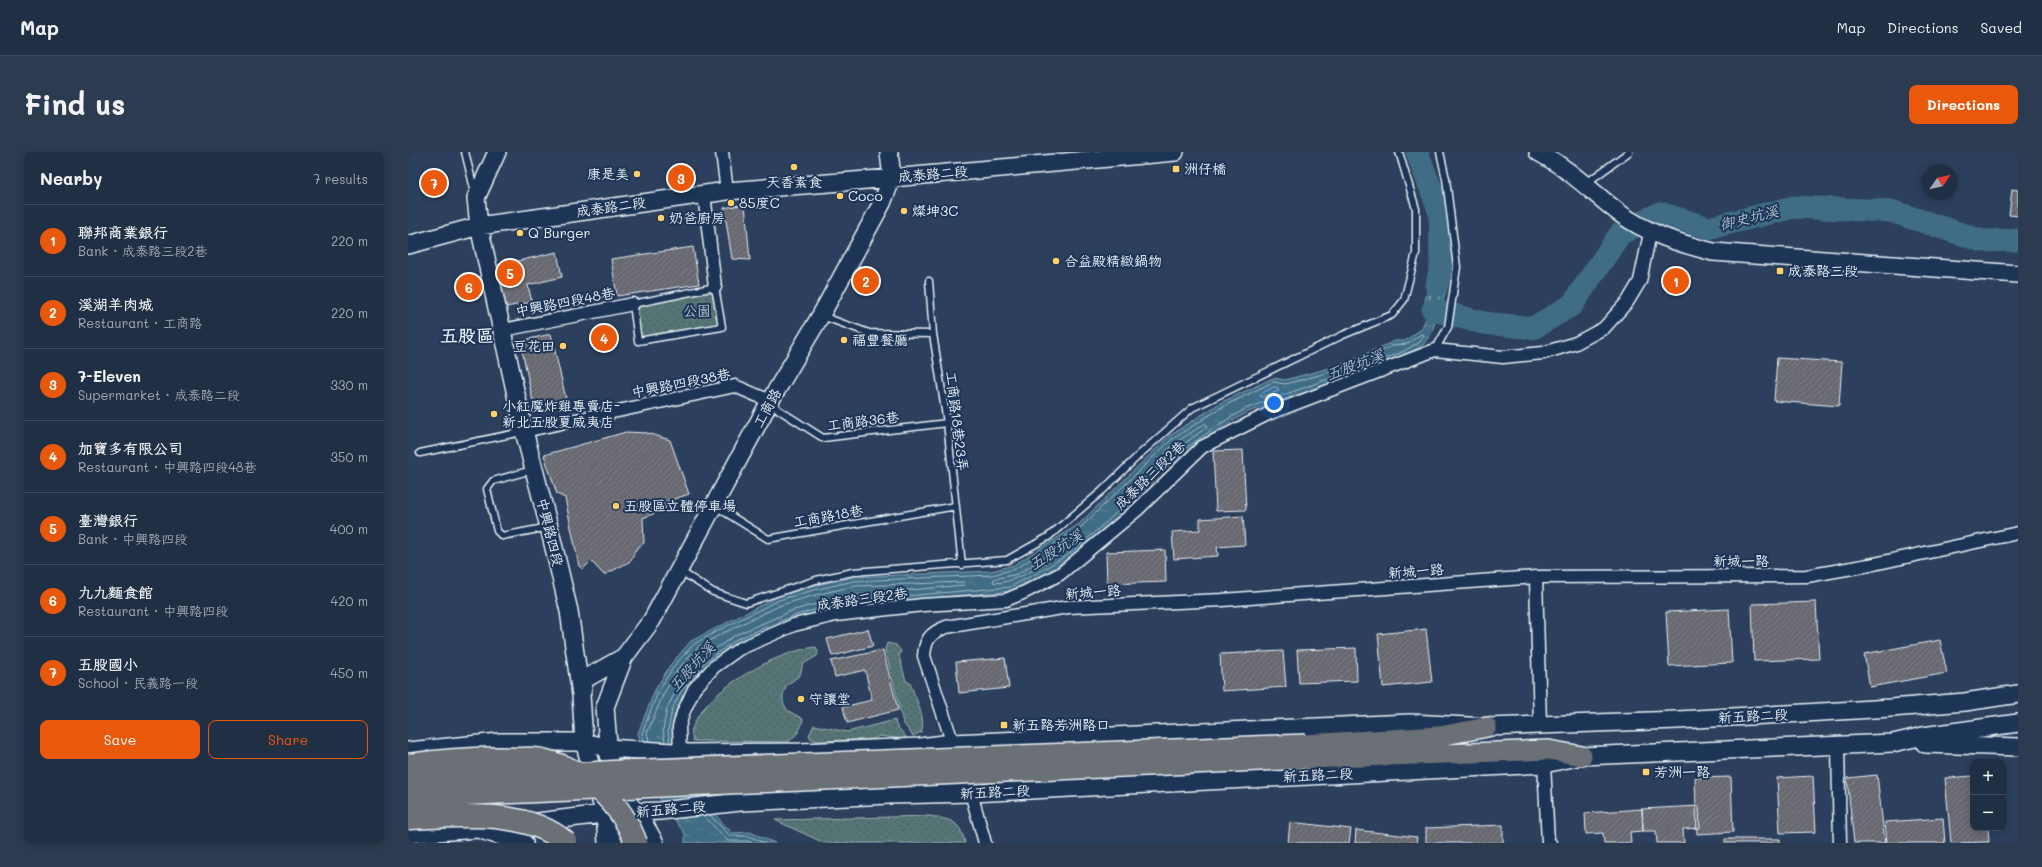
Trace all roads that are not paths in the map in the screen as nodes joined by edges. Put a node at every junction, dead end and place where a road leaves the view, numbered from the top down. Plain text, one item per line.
1 (465, 152) edge
2 (497, 152) edge
3 (722, 152) edge
4 (889, 152) edge
5 (1175, 152) edge
6 (1399, 152) edge
7 (1440, 152) edge
8 (1538, 152) edge
9 (1629, 152) edge
10 (1073, 157) edge
11 (892, 178) junction
12 (1585, 184) junction
13 (727, 191) junction
14 (704, 194) junction
15 (476, 198) junction
16 (479, 226) junction
17 (1650, 232) junction
18 (408, 245) edge
19 (2018, 274) edge
20 (929, 281) dead end
21 (714, 287) junction
22 (633, 304) junction
23 (821, 315) junction
24 (503, 330) junction
25 (933, 334) junction
26 (1435, 350) junction
27 (770, 401) junction
28 (947, 423) junction
29 (524, 431) junction
30 (420, 453) dead end
31 (534, 469) junction
32 (714, 505) junction
33 (956, 506) junction
34 (549, 527) junction
35 (2018, 533) edge
36 (962, 565) junction
37 (679, 570) junction
38 (1536, 577) junction
39 (624, 657) junction
40 (2018, 694) edge
41 (581, 695) junction
42 (2018, 723) edge
43 (1540, 725) junction
44 (1486, 727) junction
45 (584, 742) junction
46 (952, 743) junction
47 (1893, 743) junction
48 (1838, 747) junction
49 (2018, 747) edge
50 (607, 748) junction
51 (888, 748) junction
52 (408, 751) edge
53 (814, 751) junction
54 (680, 752) junction
55 (1307, 752) junction
56 (1582, 756) junction
57 (1544, 764) junction
58 (408, 765) edge
59 (408, 783) edge
60 (617, 793) junction
61 (971, 793) junction
62 (889, 795) junction
63 (408, 798) edge
64 (818, 799) junction
65 (638, 813) junction
66 (605, 815) junction
67 (408, 818) edge
68 (478, 829) junction
69 (408, 834) edge
70 (524, 843) edge
71 (566, 843) edge
72 (607, 843) edge
73 (621, 843) edge
74 (636, 843) edge
75 (655, 843) edge
76 (984, 843) edge
77 (1550, 843) edge
78 (1840, 843) edge

1 - 15 lane
2 - 15 main road
3 - 13 street
4 - 11 main road, 工商路
5 - 10 main road, 成泰路二段
6 - 36 lane
7 - 26 lane
8 - 12 main road
9 - 12 lane
10 - 11 main road, 成泰路二段
11 - 13 main road, 成泰路二段
11 - 23 main road, 工商路
12 - 17 main road
13 - 14 main road, 成泰路二段
14 - 16 main road, 成泰路二段
14 - 21 street, 中興路四段48巷
15 - 16 main road, 中興路四段
16 - 18 main road, 成泰路二段
16 - 24 main road, 中興路四段
17 - 19 main road
17 - 26 street, 成泰路三段2巷
20 - 25 lane, 工商路18巷23弄
21 - 22 lane, 中興路四段48巷
21 - 22 lane, 中興路四段48巷
22 - 24 street, 中興路四段48巷
23 - 25 lane
23 - 27 main road, 工商路
24 - 29 main road, 中興路四段
25 - 28 lane, 工商路18巷23弄
26 - 54 street, 成泰路三段2巷
27 - 28 lane, 工商路36巷
27 - 29 street, 中興路四段38巷
27 - 32 main road, 工商路
28 - 33 lane, 工商路18巷23弄
29 - 30 lane
29 - 31 main road, 中興路四段
31 - 34 main road, 中興路四段
31 - 34 lane
32 - 33 lane, 工商路18巷
32 - 37 main road, 工商路
33 - 36 lane, 工商路18巷23弄
34 - 41 main road, 中興路四段
35 - 38 street, 新城一路
36 - 37 lane
37 - 39 main road, 工商路
38 - 43 street
38 - 46 street, 新城一路
39 - 41 main road, 工商路
39 - 50 main road, 工商路
40 - 43 main road, 新五路二段
41 - 45 main road, 中興路四段
42 - 47 main road, 新五路二段
43 - 44 main road, 新五路二段
44 - 46 main road, 新五路二段
44 - 55 main road, 新五路二段
45 - 50 main road, 新五路二段
45 - 52 main road, 新五路二段
45 - 66 main road, 中興路四段
46 - 51 main road, 新五路二段
46 - 61 street, 新城一路
47 - 48 main road, 新五路二段
47 - 49 main road
48 - 56 main road, 新五路二段
48 - 78 street
50 - 54 main road, 新五路二段
50 - 60 main road
51 - 53 main road, 新五路二段
51 - 62 main road
53 - 54 main road, 新五路二段
53 - 64 main road
55 - 56 main road, 新五路二段
55 - 59 main road, 新五路二段, bridge
55 - 63 main road, 新五路二段, bridge
56 - 57 main road, 新五路二段
57 - 61 main road, 新五路二段
57 - 77 street
58 - 74 highway, bridge
60 - 65 main road
60 - 66 main road
61 - 62 main road, 新五路二段
61 - 76 street, 新城一路
62 - 64 main road, 新五路二段
64 - 65 main road, 新五路二段
65 - 66 main road, 新五路二段
65 - 75 main road
66 - 68 main road, 新五路二段
66 - 72 main road
66 - 73 main road
67 - 71 highway, bridge
68 - 69 main road, 新五路二段
68 - 70 main road

